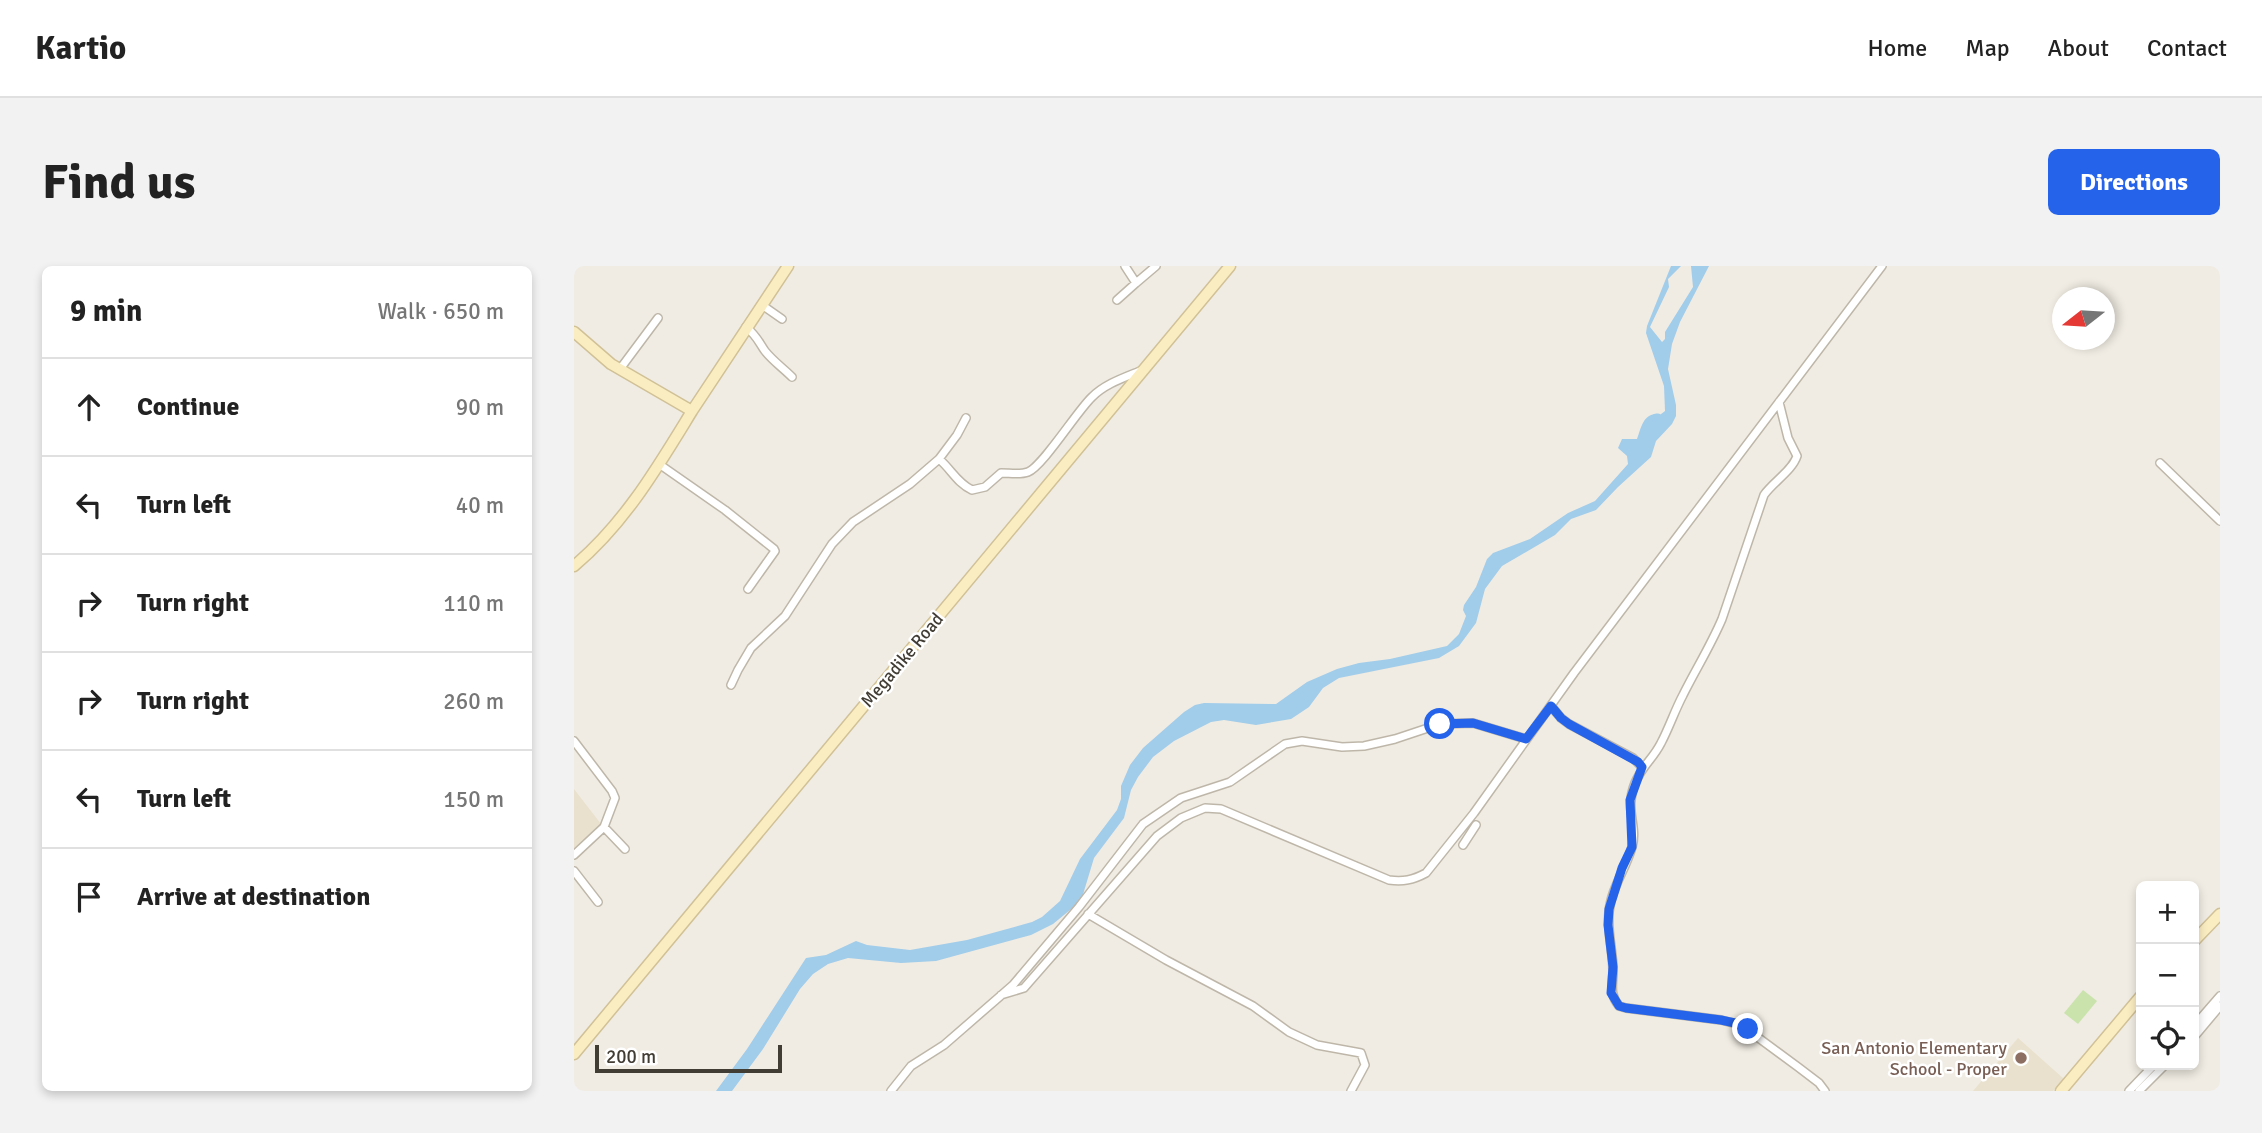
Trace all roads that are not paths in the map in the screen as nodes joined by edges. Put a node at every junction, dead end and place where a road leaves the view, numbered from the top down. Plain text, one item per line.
1 (788, 266) edge
2 (1125, 266) edge
3 (1156, 266) edge
4 (1230, 266) edge
5 (1882, 266) edge
6 (1136, 283) junction
7 (1117, 300) dead end
8 (762, 305) junction
9 (658, 318) dead end
10 (782, 319) dead end
11 (746, 327) junction
12 (574, 332) edge
13 (620, 369) junction
14 (1143, 370) junction
15 (792, 377) dead end
16 (1779, 402) junction
17 (692, 411) junction
18 (966, 418) dead end
19 (939, 459) junction
20 (2160, 463) dead end
21 (659, 464) junction
22 (2220, 521) edge
23 (574, 566) edge
24 (748, 589) dead end
25 (731, 685) dead end
26 (1551, 706) junction
27 (1526, 739) junction
28 (574, 741) edge
29 (1642, 767) junction
30 (1476, 825) dead end
31 (604, 827) junction
32 (1463, 845) dead end
33 (625, 849) dead end
34 (574, 855) edge
35 (574, 871) edge
36 (598, 902) dead end
37 (1088, 914) junction
38 (2220, 914) edge
39 (2199, 936) edge
40 (1001, 995) junction
41 (2220, 996) edge
42 (2136, 1002) edge
43 (2220, 1006) edge
44 (2199, 1020) edge
45 (2199, 1031) edge
46 (574, 1054) edge
47 (2149, 1070) edge
48 (2160, 1070) edge
49 (891, 1091) edge
50 (1351, 1091) edge
51 (1825, 1091) edge
52 (2061, 1091) edge
53 (2129, 1091) edge
54 (2139, 1091) edge

1 - 8 main road
2 - 6 street
3 - 6 street
4 - 14 main road, Megadike Road
5 - 16 street
6 - 7 street
8 - 10 street
8 - 11 main road
9 - 13 street
11 - 15 street
11 - 17 main road
12 - 13 main road
13 - 17 main road
14 - 19 street
14 - 46 main road, Megadike Road
16 - 26 street
16 - 29 street
17 - 21 main road
18 - 19 street
19 - 25 street
20 - 22 street
21 - 23 main road
21 - 24 street
26 - 27 street
26 - 29 street
27 - 37 street
27 - 40 street
28 - 31 street
29 - 51 street
30 - 32 street
31 - 33 street
31 - 34 street
35 - 36 street
37 - 40 street
37 - 50 street
38 - 39 main road
40 - 49 street
41 - 44 street
42 - 52 main road
43 - 45 street
47 - 53 street
48 - 54 street

